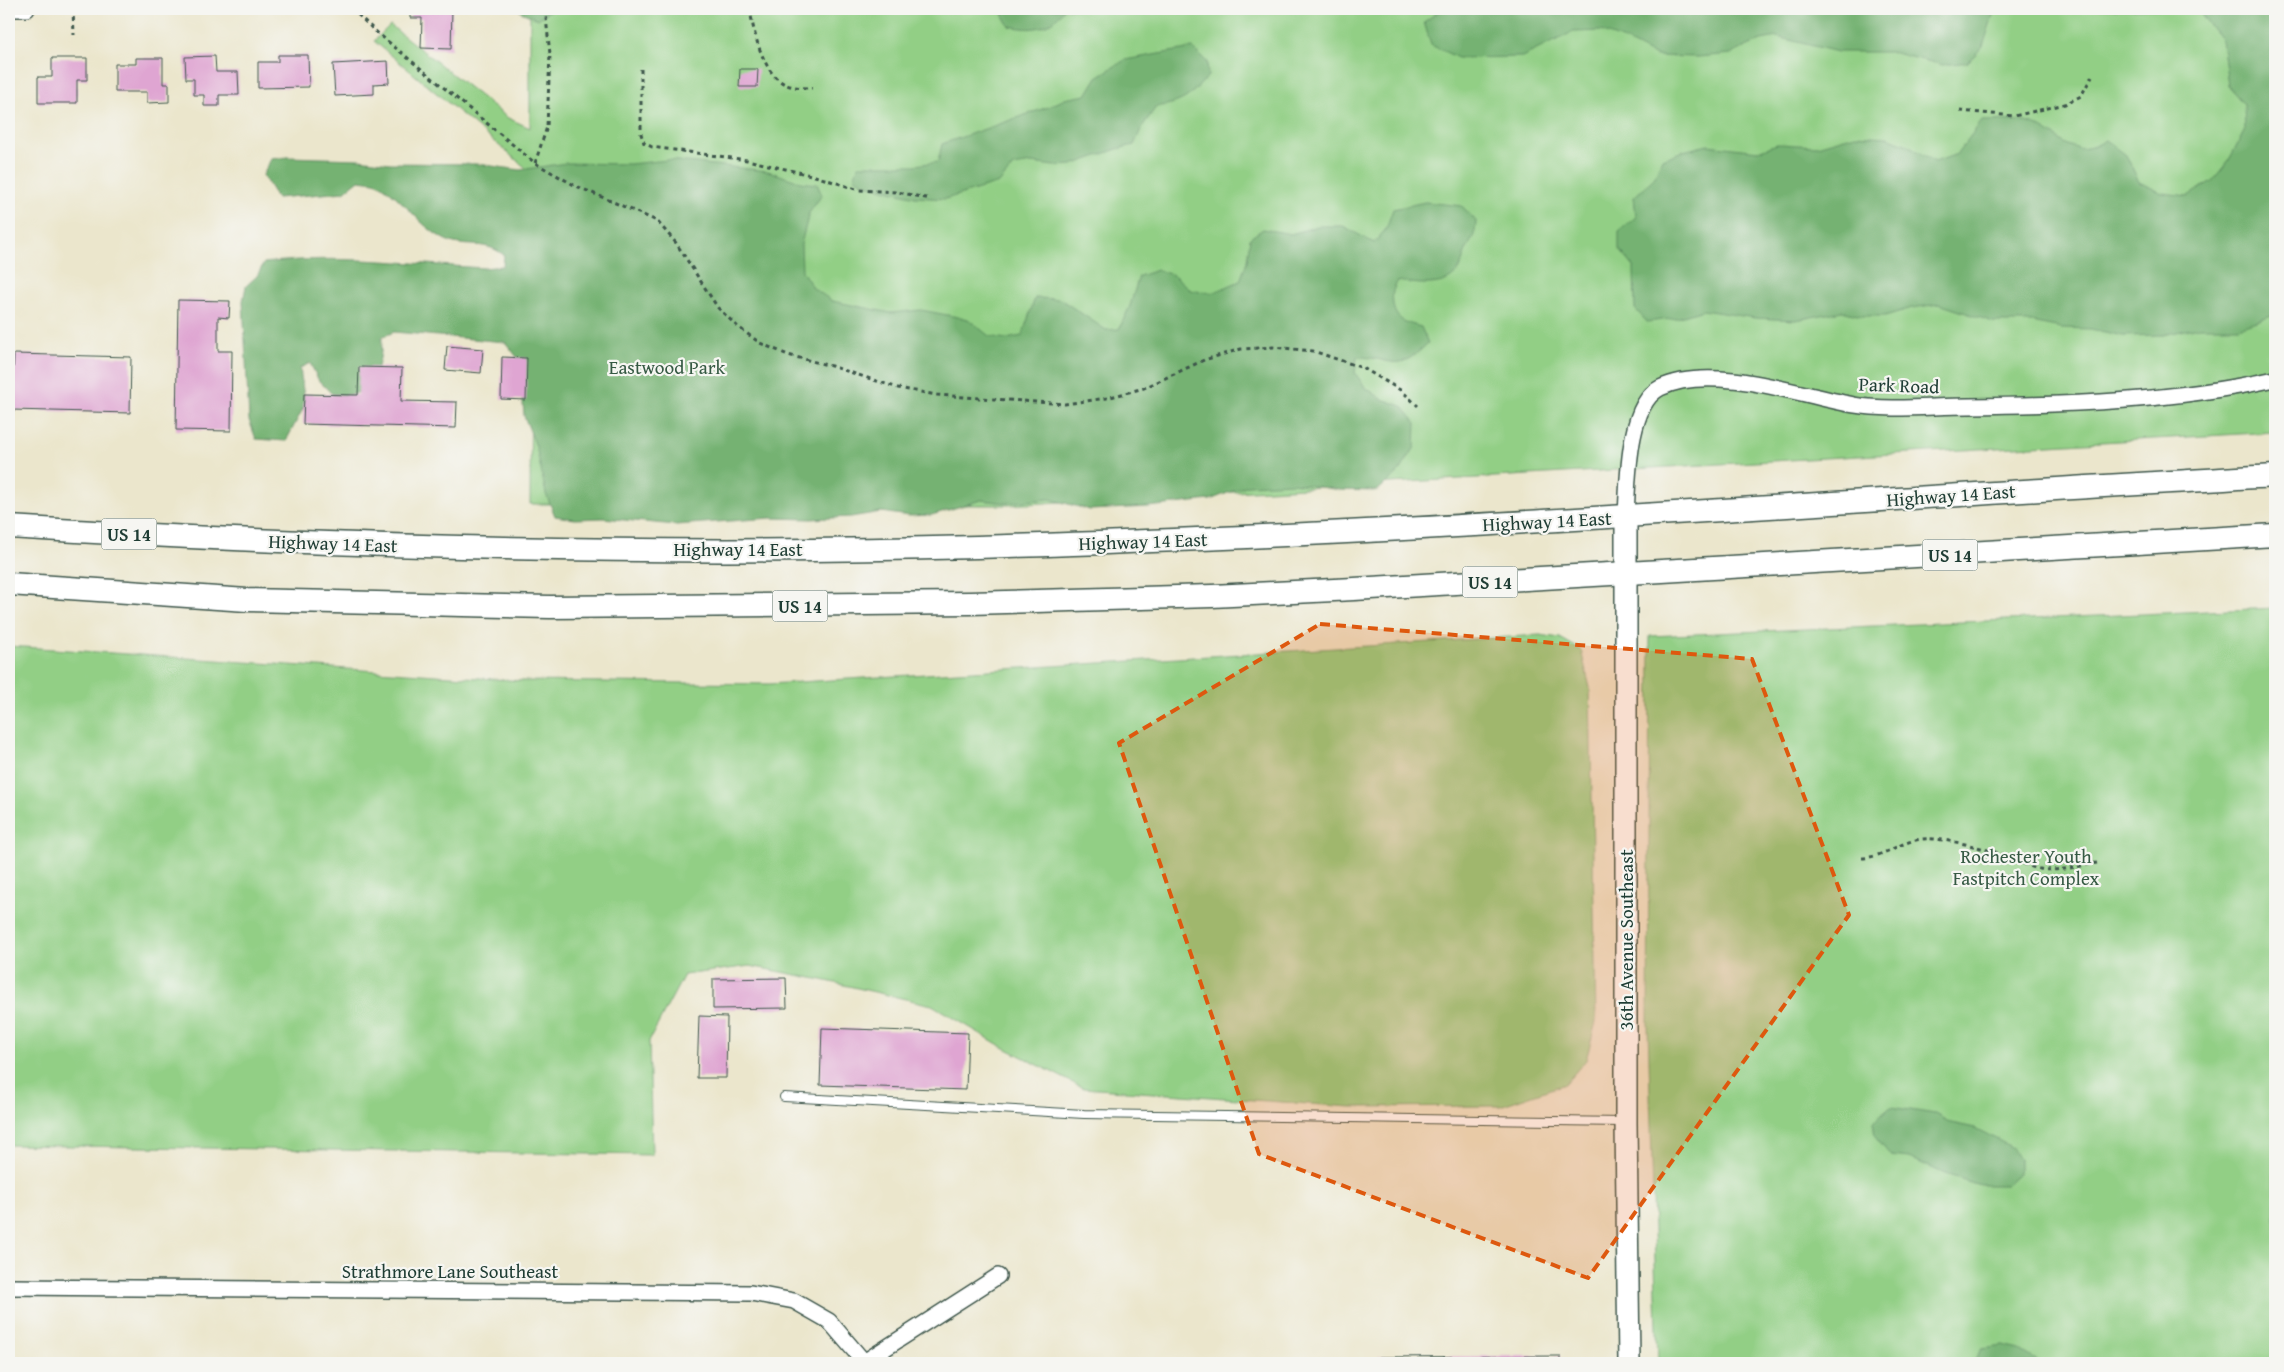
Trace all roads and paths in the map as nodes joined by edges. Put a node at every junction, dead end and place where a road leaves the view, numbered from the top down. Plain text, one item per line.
1 (9, 9) edge
2 (27, 9) edge
3 (73, 9) edge
4 (352, 9) edge
5 (545, 9) edge
6 (750, 9) edge
7 (74, 35) dead end
8 (642, 68) dead end
9 (2092, 76) dead end
10 (812, 88) dead end
11 (1960, 111) dead end
12 (535, 163) junction
13 (930, 199) dead end
14 (2275, 379) edge
15 (1418, 406) dead end
16 (2275, 476) edge
17 (1626, 516) junction
18 (9, 527) edge
19 (2275, 535) edge
20 (1625, 574) junction
21 (9, 584) edge
22 (1862, 858) dead end
23 (2097, 863) dead end
24 (784, 1098) dead end
25 (1626, 1122) junction
26 (998, 1276) dead end
27 (9, 1287) edge
28 (865, 1362) edge
29 (1629, 1363) edge

1 - 2 street
3 - 7 path
4 - 12 path
5 - 12 path
6 - 10 path
8 - 13 path
9 - 11 path
12 - 15 path
14 - 17 street, Park Road
16 - 17 main road, Highway 14 East / US 14
17 - 18 main road, Highway 14 East / US 14
17 - 20 street, 36th Avenue Southeast
19 - 20 main road, US 14
20 - 21 main road, US 14
20 - 25 street, 36th Avenue Southeast
22 - 23 path
24 - 25 lane
25 - 29 street, 36th Avenue Southeast
26 - 28 street
27 - 28 street, Strathmore Lane Southeast

